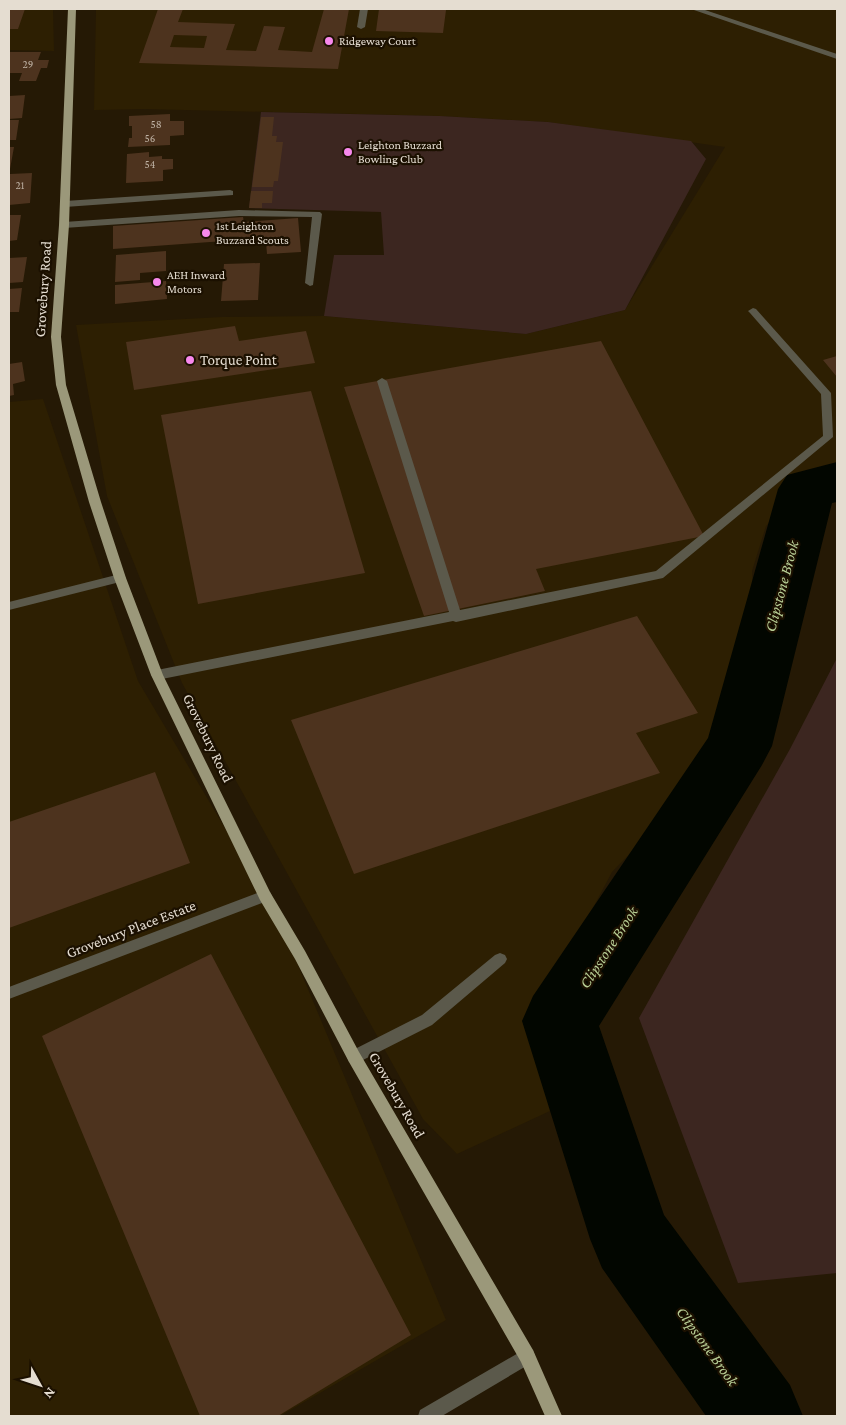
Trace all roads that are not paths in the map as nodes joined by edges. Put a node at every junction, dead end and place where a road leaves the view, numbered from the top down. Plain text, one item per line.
1 (72, 9) edge
2 (364, 9) edge
3 (695, 9) edge
4 (361, 27) dead end
5 (837, 57) edge
6 (230, 193) dead end
7 (65, 204) junction
8 (64, 226) junction
9 (310, 283) dead end
10 (753, 312) dead end
11 (382, 381) dead end
12 (120, 578) junction
13 (9, 606) edge
14 (456, 617) junction
15 (157, 675) junction
16 (265, 896) junction
17 (500, 959) dead end
18 (9, 993) edge
19 (354, 1056) junction
20 (528, 1356) junction
21 (426, 1416) edge
22 (554, 1416) edge

1 - 7 main road, Grovebury Road
2 - 4 street
3 - 5 street
6 - 7 street
7 - 8 main road, Grovebury Road
8 - 9 street
8 - 12 main road, Grovebury Road
10 - 14 street
11 - 14 street
12 - 13 street
12 - 15 main road, Grovebury Road
14 - 15 street
15 - 16 main road, Grovebury Road
16 - 18 street, Grovebury Place Estate
16 - 19 main road, Grovebury Road
17 - 19 street
19 - 20 main road, Grovebury Road
20 - 21 street
20 - 22 main road, Grovebury Road

